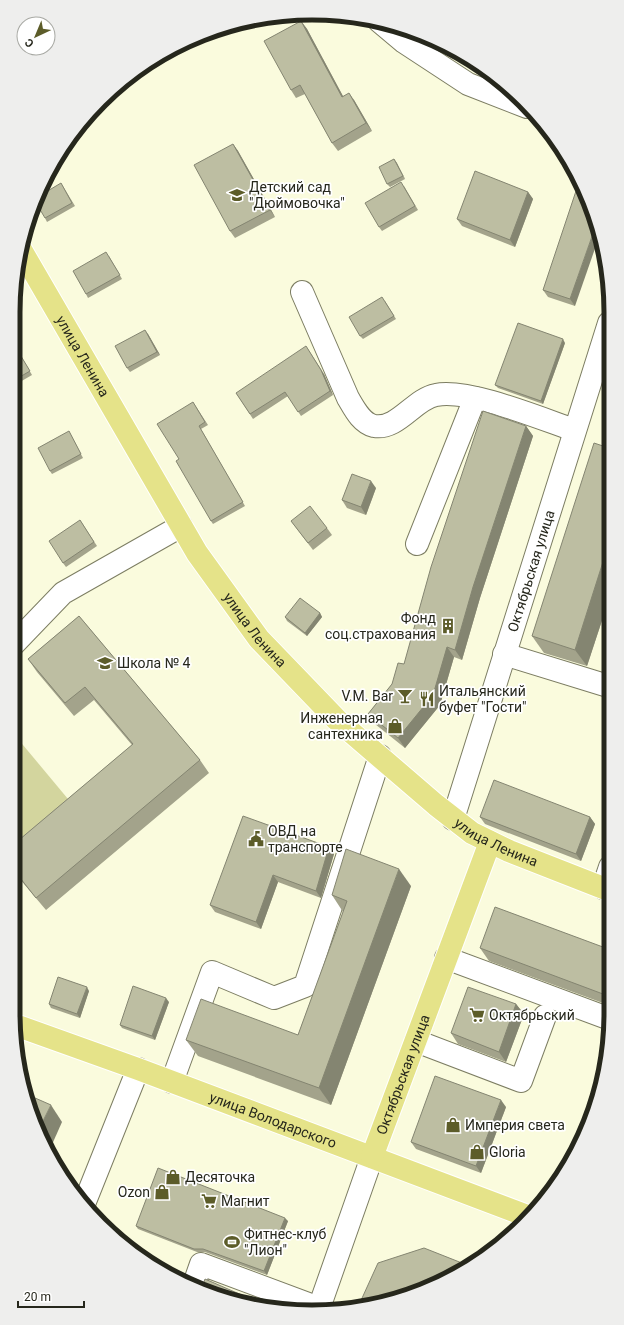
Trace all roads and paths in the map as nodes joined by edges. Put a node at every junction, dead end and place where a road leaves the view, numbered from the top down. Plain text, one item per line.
1 (391, 31) edge
2 (514, 102) edge
3 (25, 257) edge
4 (302, 292) dead end
5 (604, 357) edge
6 (600, 384) edge
7 (475, 398) junction
8 (574, 430) junction
9 (181, 526) junction
10 (416, 544) dead end
11 (20, 638) edge
12 (504, 654) junction
13 (604, 685) edge
14 (380, 756) junction
15 (453, 819) junction
16 (490, 842) junction
17 (604, 888) edge
18 (446, 958) junction
19 (545, 1016) dead end
20 (604, 1017) edge
21 (21, 1027) edge
22 (416, 1041) junction
23 (138, 1069) junction
24 (172, 1082) junction
25 (372, 1157) junction
26 (86, 1199) edge
27 (523, 1214) edge
28 (195, 1281) edge
29 (311, 1305) edge
30 (320, 1305) edge

1 - 2 street
3 - 9 main road, улица Ленина
4 - 7 street
5 - 6 street, Октябрьская улица
6 - 8 street, Октябрьская улица
7 - 8 street
7 - 10 street
8 - 12 street, Октябрьская улица
9 - 11 street
9 - 14 main road, улица Ленина
12 - 13 street
12 - 15 street, Октябрьская улица
14 - 15 main road, улица Ленина
14 - 24 street
15 - 16 main road, улица Ленина
16 - 17 main road, улица Ленина
16 - 18 main road, Октябрьская улица
18 - 20 street
18 - 22 main road, Октябрьская улица
19 - 22 street
21 - 23 main road, улица Володарского
22 - 25 main road, Октябрьская улица
23 - 24 main road, улица Володарского
23 - 26 street
24 - 25 main road, улица Володарского
25 - 27 main road, улица Володарского
25 - 30 street, Октябрьская улица
28 - 29 street

